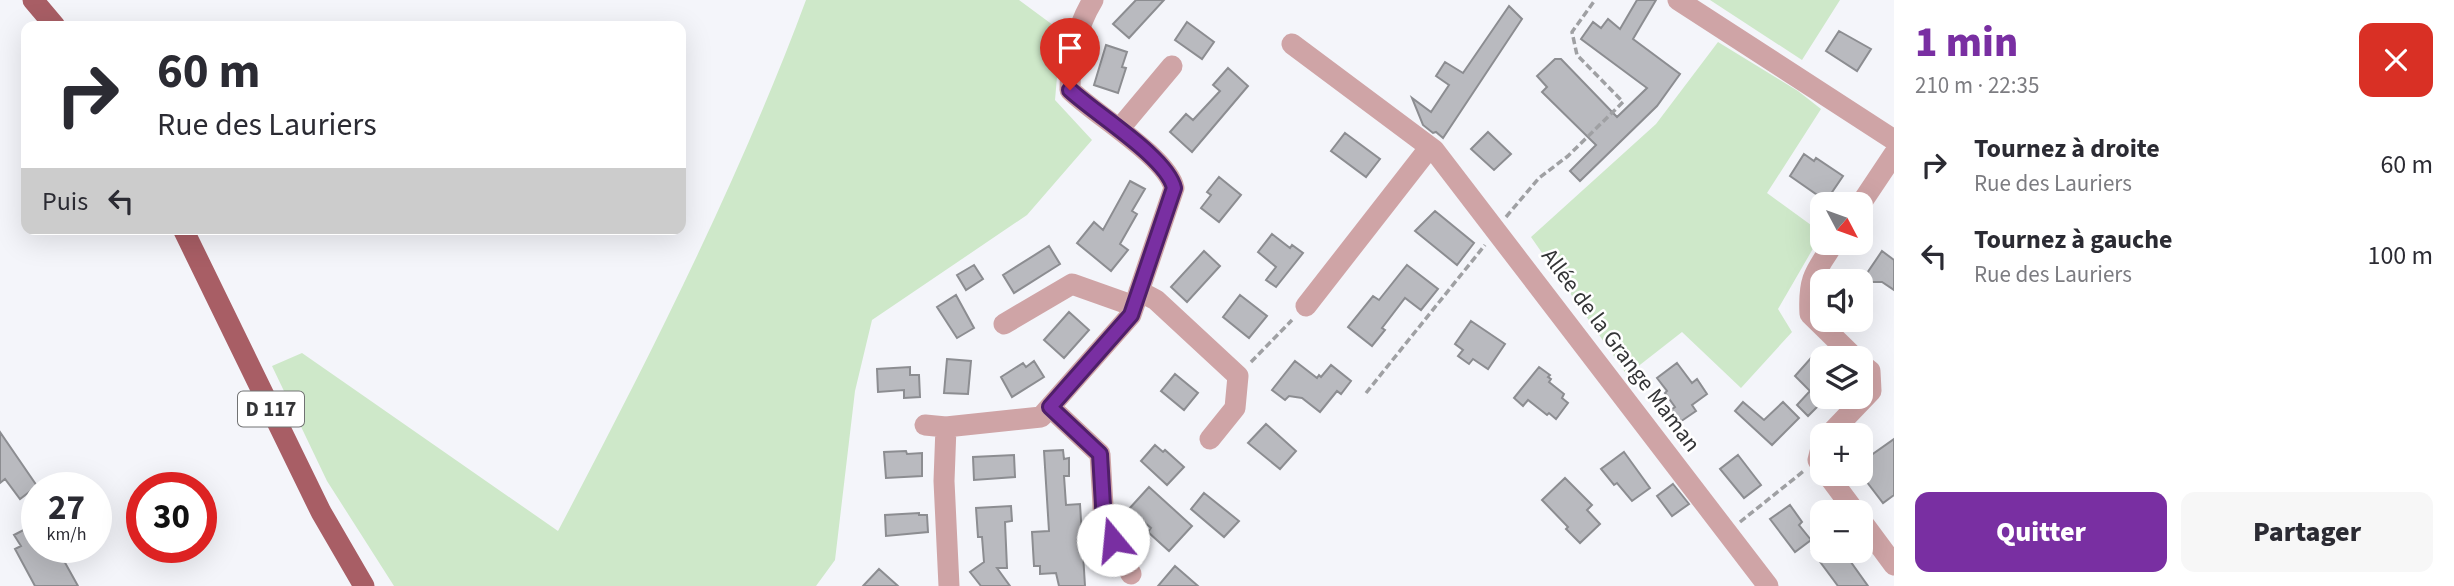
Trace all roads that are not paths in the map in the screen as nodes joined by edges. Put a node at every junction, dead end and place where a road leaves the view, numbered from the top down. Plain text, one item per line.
1 (33, 0) edge
2 (1093, 0) edge
3 (1678, 0) edge
4 (51, 21) edge
5 (1292, 44) dead end
6 (1172, 66) dead end
7 (1120, 128) junction
8 (1894, 140) edge
9 (1430, 147) junction
10 (1894, 154) edge
11 (1869, 192) edge
12 (186, 235) edge
13 (1825, 256) edge
14 (1136, 298) junction
15 (1306, 306) road end
16 (1004, 324) dead end
17 (1843, 346) edge
18 (1050, 407) junction
19 (1854, 409) edge
20 (1840, 423) edge
21 (1210, 439) dead end
22 (1873, 537) edge
23 (1894, 565) edge
24 (1131, 574) dead end
25 (364, 586) edge
26 (949, 586) edge
27 (1768, 586) edge

1 - 4 main road
2 - 7 street
3 - 8 street
5 - 9 street, Allée de la Grange Maman
6 - 7 street
7 - 14 street
9 - 15 street
9 - 27 street, Allée de la Grange Maman
10 - 11 street
12 - 25 main road, D 117
13 - 17 street
14 - 16 street
14 - 18 street
14 - 21 street
18 - 24 street
18 - 26 street
19 - 20 street
22 - 23 street

